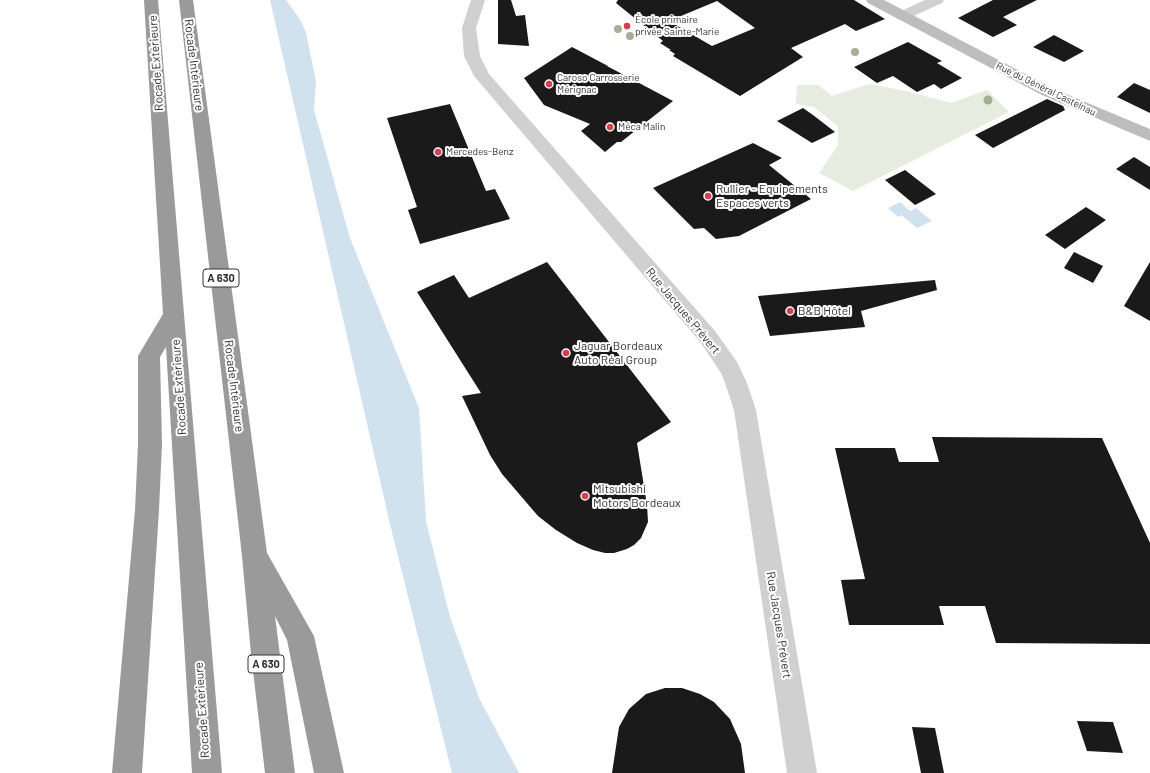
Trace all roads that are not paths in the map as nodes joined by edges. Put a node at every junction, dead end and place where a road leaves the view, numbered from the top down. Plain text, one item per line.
1 (151, 0) edge
2 (186, 0) edge
3 (478, 0) edge
4 (873, 0) edge
5 (888, 0) edge
6 (937, 0) edge
7 (906, 14) junction
8 (1150, 135) edge
9 (174, 314) junction
10 (255, 556) junction
11 (128, 773) edge
12 (207, 773) edge
13 (280, 773) edge
14 (329, 773) edge
15 (802, 773) edge

1 - 9 highway, Rocade Extérieure
2 - 10 highway, Rocade Intérieure / A 630
3 - 15 street, Rue Jacques Prévert
4 - 7 street, Rue du Général Castelnau
5 - 7 street, Rue du Général Castelnau
6 - 7 street
7 - 8 street, Rue du Général Castelnau
9 - 11 highway
9 - 12 highway, Rocade Extérieure
10 - 13 highway, Rocade Intérieure / A 630
10 - 14 highway

